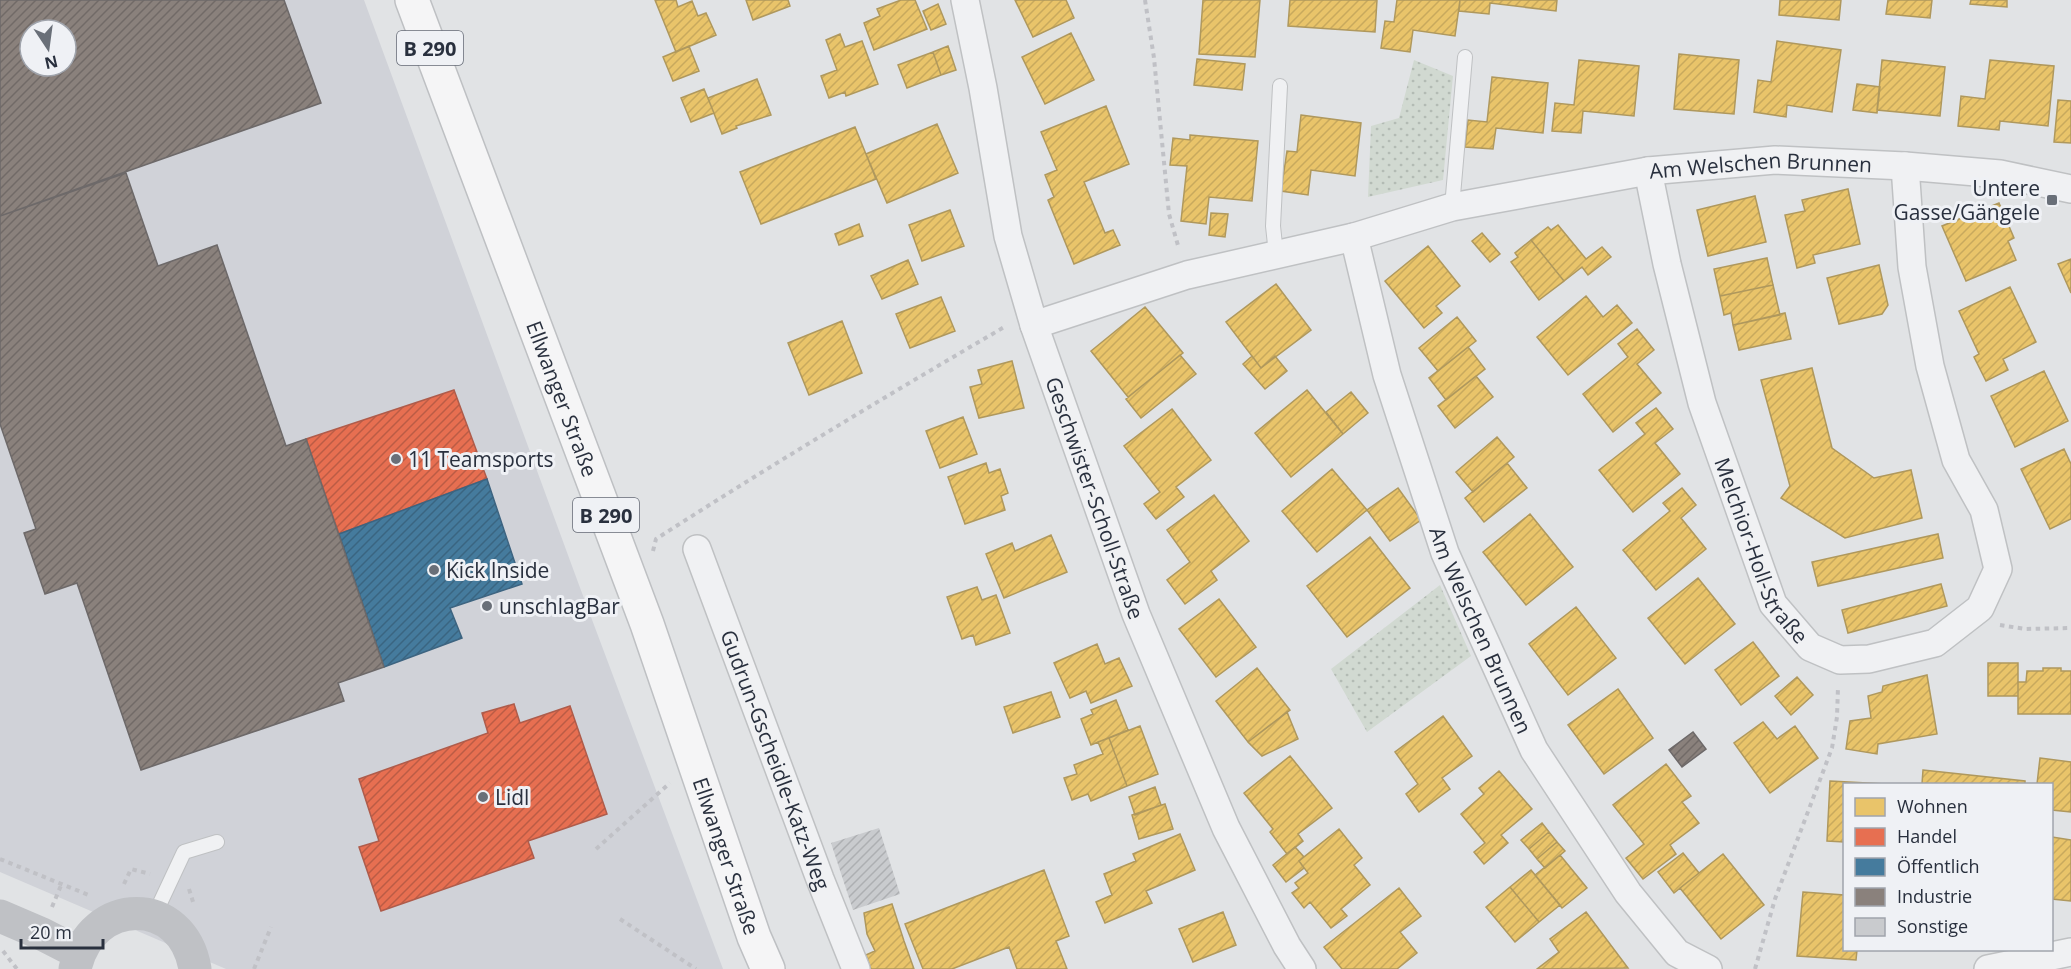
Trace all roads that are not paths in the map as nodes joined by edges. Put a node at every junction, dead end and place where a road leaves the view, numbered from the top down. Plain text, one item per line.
1 (412, 0) edge
2 (965, 0) edge
3 (1465, 57) dead end
4 (1280, 86) dead end
5 (1905, 166) junction
6 (1648, 171) junction
7 (2071, 189) edge
8 (1452, 207) junction
9 (1354, 237) junction
10 (1276, 254) junction
11 (1032, 319) junction
12 (698, 549) dead end
13 (217, 842) dead end
14 (0, 916) edge
15 (154, 916) junction
16 (754, 937) junction
17 (2071, 952) edge
18 (77, 961) edge
19 (195, 969) edge
20 (750, 969) edge
21 (768, 969) edge
22 (856, 969) edge
23 (1302, 969) edge
24 (1708, 969) edge
25 (1988, 969) edge

1 - 16 main road, Ellwanger Straße / B 290
2 - 11 street, Geschwister-Scholl-Straße
3 - 8 lane
4 - 10 lane
5 - 6 street, Am Welschen Brunnen
5 - 6 street, Melchior-Holl-Straße
5 - 7 street, Am Welschen Brunnen
6 - 8 street, Am Welschen Brunnen
8 - 9 street, Am Welschen Brunnen
9 - 10 street, Am Welschen Brunnen
9 - 24 street, Am Welschen Brunnen
10 - 11 street, Am Welschen Brunnen
11 - 23 street, Geschwister-Scholl-Straße
12 - 22 street, Gudrun-Gscheidle-Katz-Weg
13 - 15 lane
14 - 18 main road
15 - 18 main road
15 - 19 main road
16 - 20 main road
16 - 21 main road, Ellwanger Straße / B 290
17 - 25 street

